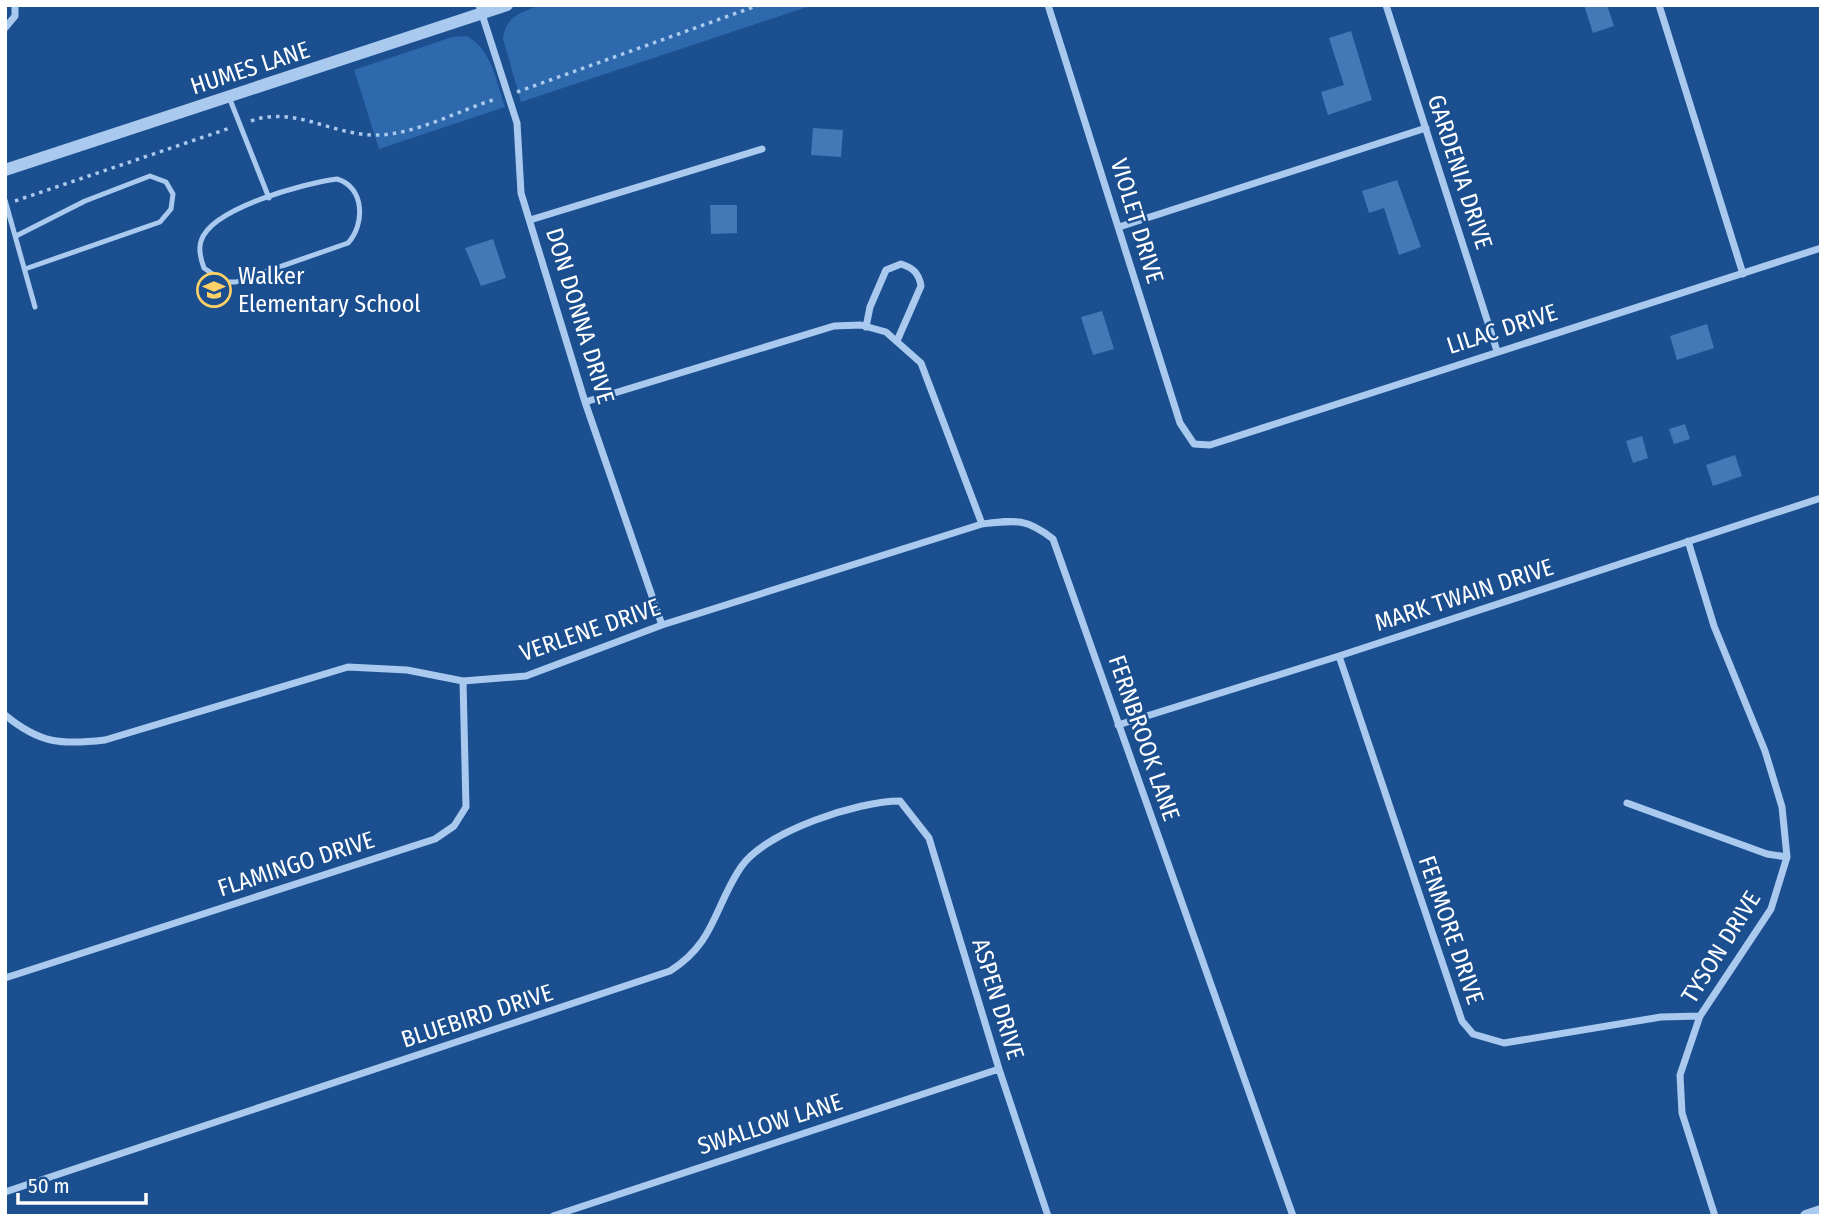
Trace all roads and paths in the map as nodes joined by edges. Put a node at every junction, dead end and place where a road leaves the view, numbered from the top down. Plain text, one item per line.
1 (15, 5) edge
2 (507, 5) edge
3 (759, 5) edge
4 (1048, 5) edge
5 (1386, 5) edge
6 (1659, 5) edge
7 (481, 9) edge
8 (5, 28) edge
9 (520, 91) dead end
10 (229, 97) junction
11 (498, 98) dead end
12 (264, 116) dead end
13 (1426, 128) junction
14 (223, 131) dead end
15 (762, 149) dead end
16 (5, 170) edge
17 (269, 198) junction
18 (5, 200) edge
19 (18, 200) dead end
20 (530, 220) junction
21 (1119, 227) junction
22 (16, 236) junction
23 (1821, 248) edge
24 (25, 269) junction
25 (1743, 274) junction
26 (35, 307) dead end
27 (866, 327) junction
28 (897, 341) junction
29 (1497, 351) junction
30 (585, 402) junction
31 (1194, 444) joint
32 (1821, 498) edge
33 (982, 524) junction
34 (1688, 541) junction
35 (662, 625) junction
36 (1339, 656) junction
37 (463, 681) junction
38 (5, 715) edge
39 (1118, 725) junction
40 (900, 801) joint
41 (1627, 803) dead end
42 (1787, 857) junction
43 (5, 978) edge
44 (1700, 1016) junction
45 (999, 1069) junction
46 (5, 1192) edge
47 (1821, 1211) edge
48 (553, 1216) edge
49 (1048, 1216) edge
50 (1293, 1216) edge
51 (1715, 1216) edge
52 (1806, 1216) edge

1 - 8 street
2 - 7 street, HUMES LANE
3 - 9 path
4 - 21 street, VIOLET DRIVE
5 - 13 street, GARDENIA DRIVE
6 - 25 street
7 - 10 street, HUMES LANE
7 - 20 street, DON DONNA DRIVE
10 - 16 street, HUMES LANE
10 - 17 lane
11 - 12 path
13 - 21 street
13 - 29 street, GARDENIA DRIVE
14 - 19 path
15 - 20 street
17 - 17 lane
18 - 22 lane
20 - 30 street, DON DONNA DRIVE
21 - 31 street, VIOLET DRIVE
22 - 24 lane
22 - 24 lane
23 - 25 street, LILAC DRIVE
24 - 26 lane
25 - 29 street, LILAC DRIVE
27 - 28 street
27 - 28 street
27 - 30 street
28 - 33 street
29 - 31 street, LILAC DRIVE
30 - 35 street, DON DONNA DRIVE
32 - 34 street, MARK TWAIN DRIVE
33 - 35 street, VERLENE DRIVE
33 - 39 street, FERNBROOK LANE
34 - 36 street, MARK TWAIN DRIVE
34 - 42 street, TYSON DRIVE
35 - 37 street, VERLENE DRIVE
36 - 39 street, MARK TWAIN DRIVE
36 - 44 street, FENMORE DRIVE
37 - 38 street, VERLENE DRIVE
37 - 43 street, FLAMINGO DRIVE
39 - 50 street, FERNBROOK LANE
40 - 45 street, ASPEN DRIVE
40 - 46 street, BLUEBIRD DRIVE
41 - 42 street
42 - 44 street, TYSON DRIVE
44 - 51 street, TYSON DRIVE
45 - 48 street, SWALLOW LANE
45 - 49 street, ASPEN DRIVE
47 - 52 street

